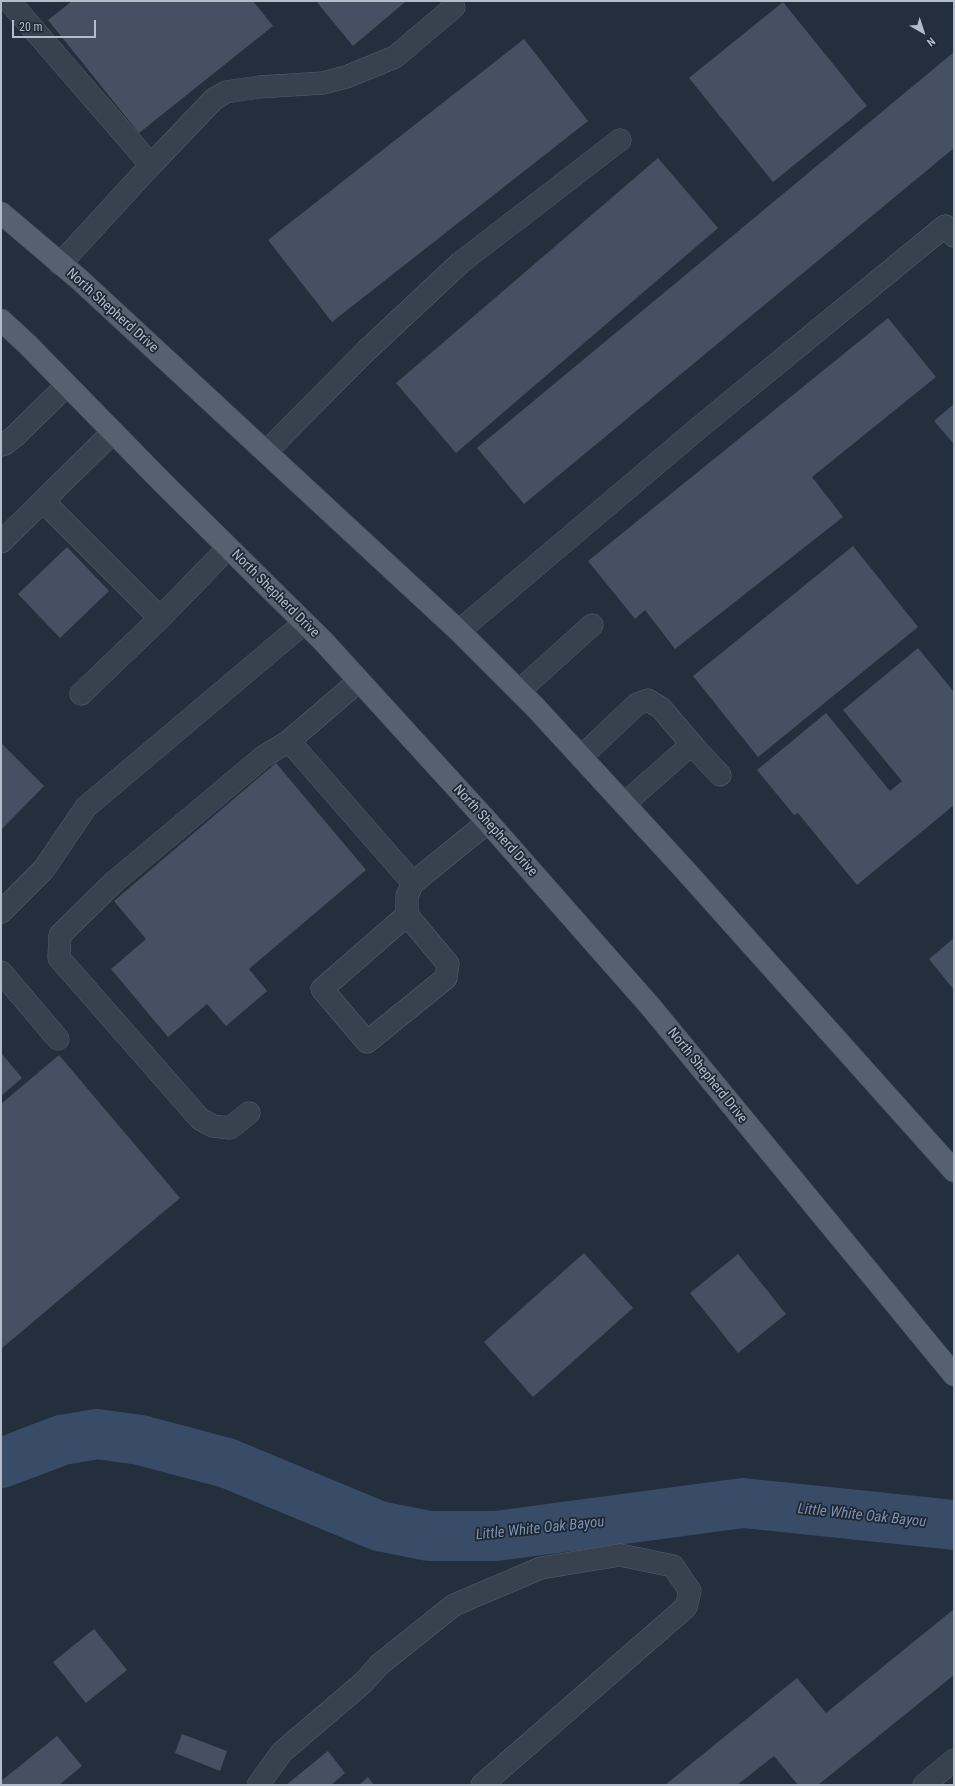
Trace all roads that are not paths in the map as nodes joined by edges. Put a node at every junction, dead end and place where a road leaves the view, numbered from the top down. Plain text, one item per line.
1 (4, 1) edge
2 (9, 1) edge
3 (1, 4) edge
4 (454, 7) dead end
5 (620, 140) dead end
6 (151, 165) junction
7 (1, 213) edge
8 (954, 236) edge
9 (60, 264) junction
10 (1, 320) edge
11 (67, 385) junction
12 (113, 432) junction
13 (1, 445) edge
14 (266, 452) junction
15 (43, 501) junction
16 (1, 542) edge
17 (228, 548) junction
18 (160, 618) junction
19 (304, 623) junction
20 (592, 625) dead end
21 (460, 631) junction
22 (359, 681) junction
23 (519, 691) junction
24 (81, 694) dead end
25 (289, 741) junction
26 (695, 748) junction
27 (581, 757) junction
28 (720, 774) dead end
29 (624, 804) junction
30 (488, 822) junction
31 (413, 883) junction
32 (1, 912) edge
33 (407, 915) junction
34 (1, 972) edge
35 (58, 1040) dead end
36 (249, 1113) dead end
37 (954, 1171) edge
38 (954, 1375) edge
39 (954, 1760) edge
40 (258, 1785) edge
41 (482, 1785) edge
42 (924, 1785) edge

1 - 3 street
2 - 6 street
4 - 6 street
5 - 14 street
6 - 9 street
7 - 9 main road, North Shepherd Drive
8 - 21 street
9 - 14 main road, North Shepherd Drive
10 - 11 main road, North Shepherd Drive
11 - 12 main road, North Shepherd Drive
11 - 13 street
12 - 15 street
12 - 17 main road, North Shepherd Drive
14 - 21 main road, North Shepherd Drive
15 - 16 street
15 - 18 street
17 - 18 street
17 - 19 main road, North Shepherd Drive
18 - 24 street
19 - 22 main road, North Shepherd Drive
19 - 32 street
20 - 23 street
21 - 23 main road, North Shepherd Drive
22 - 25 street
22 - 30 main road, North Shepherd Drive
23 - 27 main road, North Shepherd Drive
25 - 31 street
25 - 36 street
26 - 27 street
26 - 28 street
26 - 29 street
27 - 29 main road, North Shepherd Drive
29 - 37 main road, North Shepherd Drive
30 - 31 street
30 - 38 main road, North Shepherd Drive
31 - 33 street
33 - 33 street
34 - 35 street
39 - 42 street
40 - 41 street

